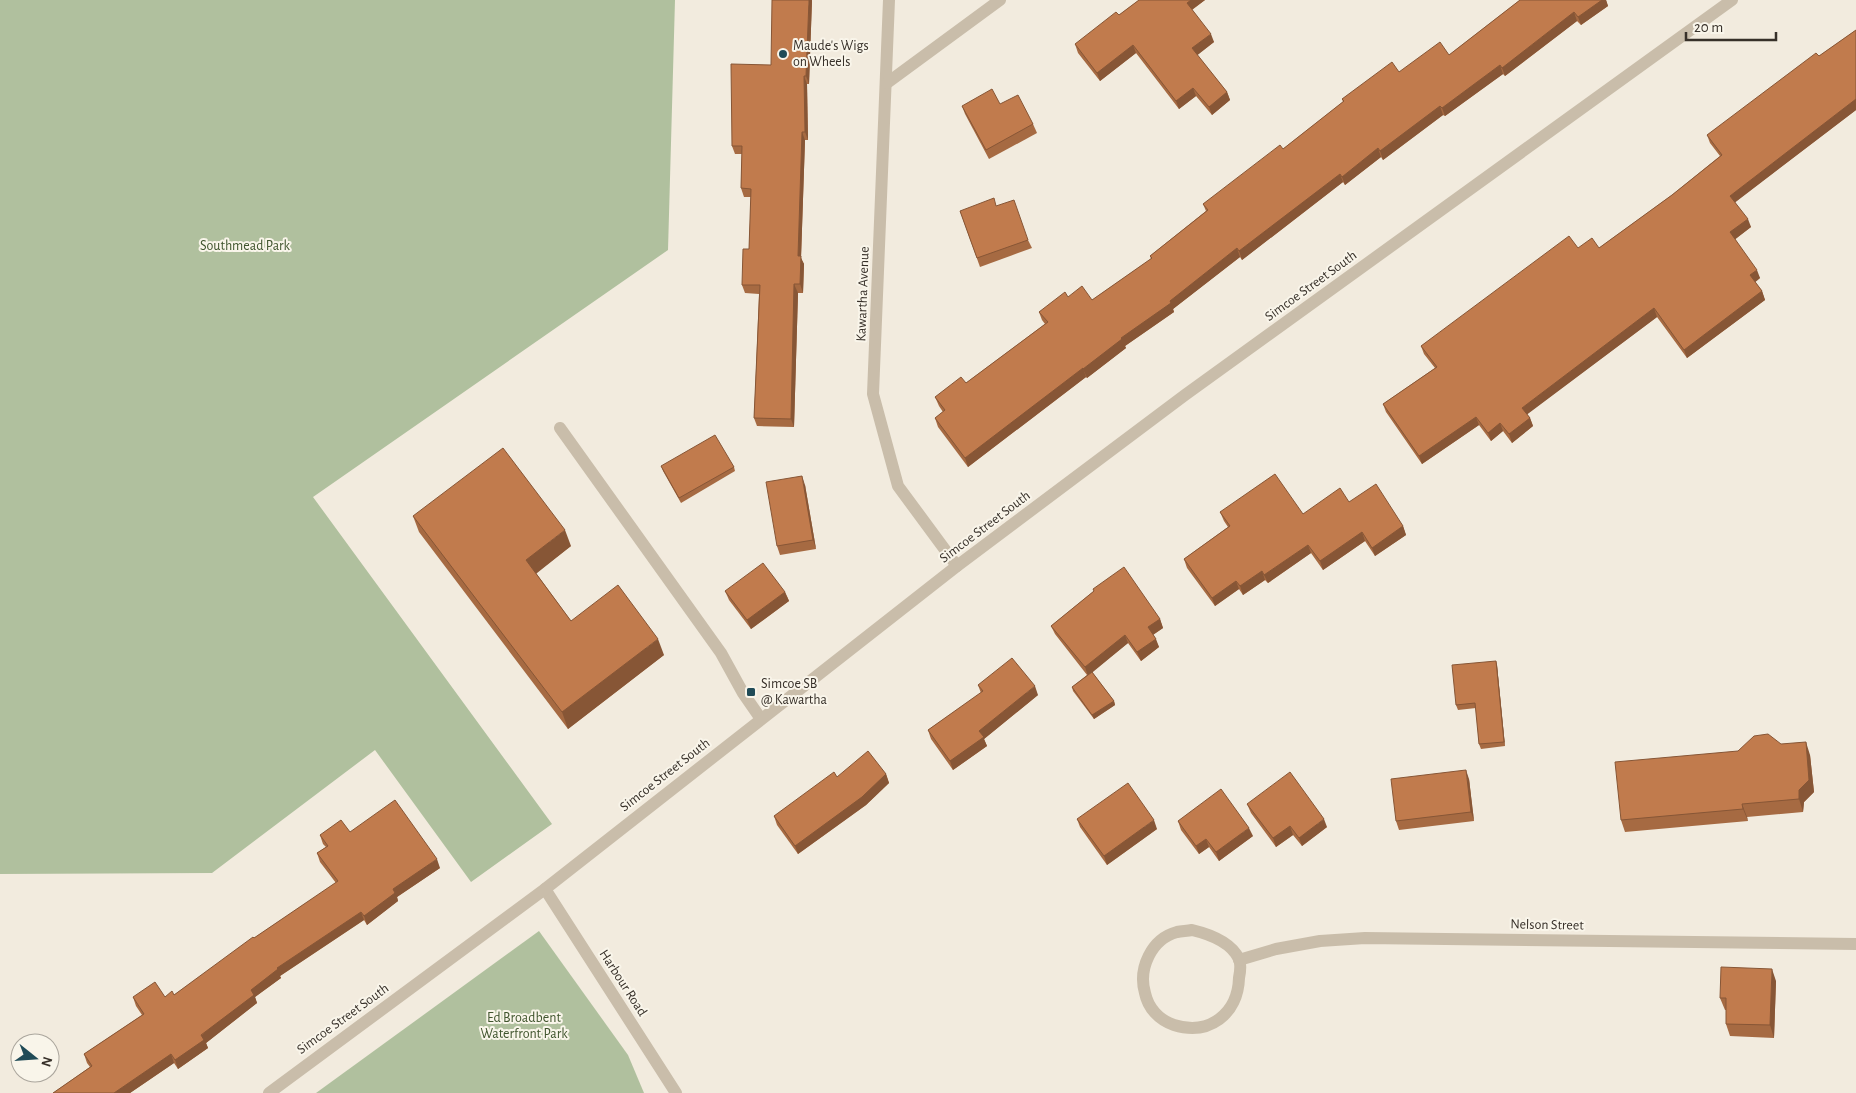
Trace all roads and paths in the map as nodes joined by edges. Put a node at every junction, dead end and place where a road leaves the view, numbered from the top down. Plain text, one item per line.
1 (889, 0) edge
2 (1000, 0) edge
3 (1732, 0) edge
4 (887, 83) junction
5 (560, 428) dead end
6 (957, 566) junction
7 (761, 719) junction
8 (545, 889) junction
9 (1856, 944) edge
10 (1239, 960) junction
11 (268, 1093) edge
12 (676, 1093) edge

1 - 4 street, Kawartha Avenue
2 - 4 street
3 - 6 street, Simcoe Street South
4 - 6 street, Kawartha Avenue
5 - 7 street
6 - 7 street, Simcoe Street South
7 - 8 street, Simcoe Street South
8 - 11 street, Simcoe Street South
8 - 12 street, Harbour Road
9 - 10 street, Nelson Street
10 - 10 street

